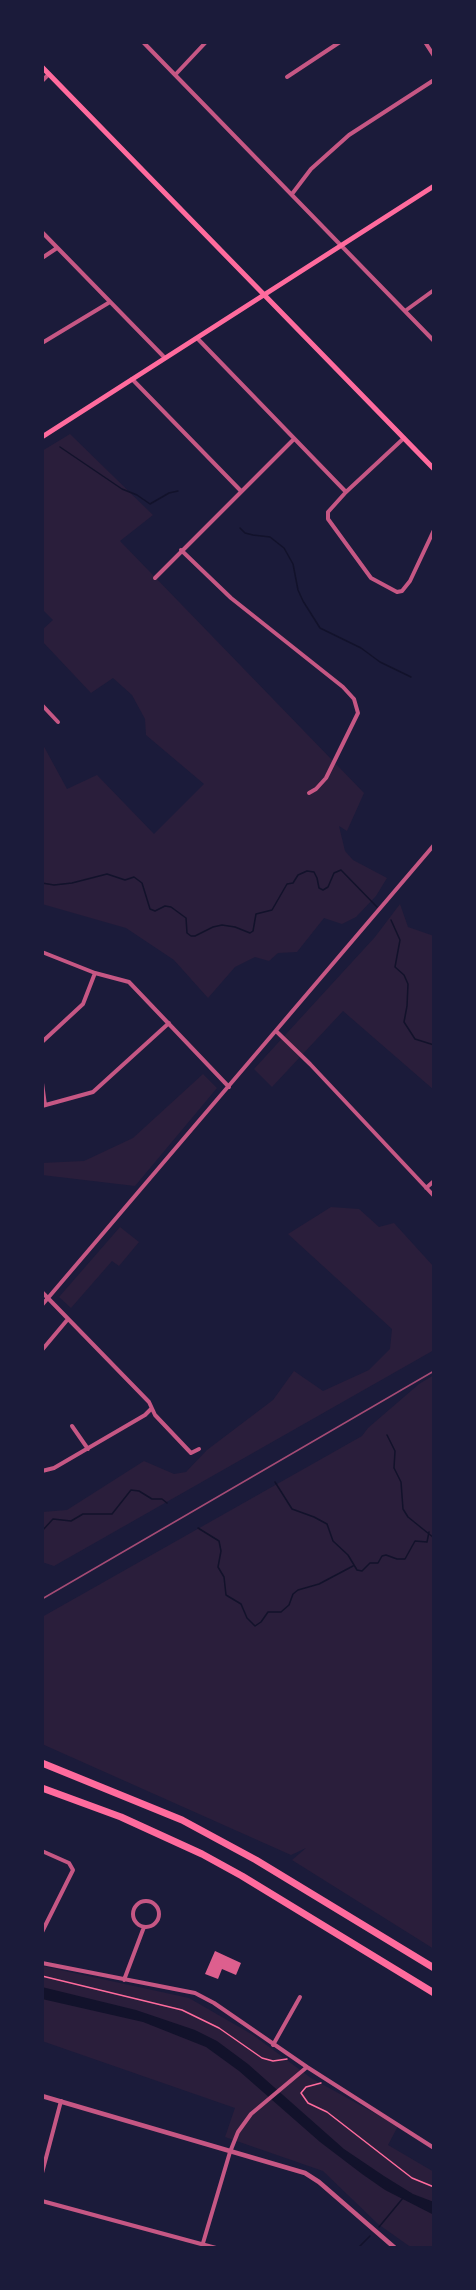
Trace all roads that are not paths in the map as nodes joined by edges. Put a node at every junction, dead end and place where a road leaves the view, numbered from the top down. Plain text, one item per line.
1 (143, 42) edge
2 (206, 42) edge
3 (340, 42) edge
4 (425, 42) edge
5 (434, 56) edge
6 (42, 67) edge
7 (49, 74) junction
8 (175, 75) junction
9 (287, 77) dead end
10 (434, 80) edge
11 (42, 81) edge
12 (434, 186) edge
13 (292, 194) junction
14 (42, 232) edge
15 (341, 246) junction
16 (57, 248) junction
17 (42, 258) edge
18 (434, 290) edge
19 (262, 295) junction
20 (110, 302) junction
21 (405, 310) junction
22 (197, 338) junction
23 (434, 341) edge
24 (42, 343) edge
25 (165, 358) junction
26 (132, 379) junction
27 (42, 437) edge
28 (404, 438) junction
29 (294, 439) junction
30 (434, 469) edge
31 (241, 491) junction
32 (346, 492) junction
33 (434, 530) edge
34 (181, 550) junction
35 (154, 578) dead end
36 (42, 705) edge
37 (58, 722) dead end
38 (309, 793) dead end
39 (434, 845) edge
40 (42, 952) edge
41 (95, 973) junction
42 (169, 1023) junction
43 (276, 1031) junction
44 (42, 1042) edge
45 (42, 1083) edge
46 (229, 1087) junction
47 (44, 1106) edge
48 (434, 1181) edge
49 (426, 1188) junction
50 (434, 1196) edge
51 (42, 1292) edge
52 (48, 1298) junction
53 (42, 1305) edge
54 (68, 1319) junction
55 (42, 1350) edge
56 (151, 1409) junction
57 (72, 1426) dead end
58 (88, 1449) junction
59 (199, 1449) dead end
60 (42, 1471) edge
61 (42, 1763) edge
62 (42, 1788) edge
63 (42, 1851) edge
64 (144, 1928) junction
65 (42, 1932) edge
66 (42, 1963) edge
67 (434, 1968) edge
68 (124, 1980) junction
69 (434, 1993) edge
70 (300, 1997) dead end
71 (273, 2045) junction
72 (307, 2067) junction
73 (42, 2096) edge
74 (61, 2101) junction
75 (434, 2148) edge
76 (230, 2152) junction
77 (42, 2173) edge
78 (42, 2201) edge
79 (203, 2243) junction
80 (216, 2248) edge
81 (394, 2248) edge

1 - 8 street
2 - 8 street
3 - 9 street
4 - 5 street
6 - 7 main road
7 - 11 street
7 - 19 main road
8 - 13 street
10 - 13 street
12 - 15 main road
13 - 15 street
14 - 16 street
15 - 19 main road
15 - 21 street
16 - 17 street
16 - 20 street
18 - 21 street
19 - 22 main road
19 - 28 main road
20 - 24 street
20 - 25 street
21 - 23 street
22 - 25 main road
22 - 29 street
25 - 26 main road
26 - 27 main road
26 - 31 street
28 - 30 main road
28 - 32 street
29 - 31 street
29 - 32 street
31 - 34 street
32 - 33 street
34 - 35 street
34 - 38 street
36 - 37 street
39 - 43 street
40 - 41 street
41 - 42 street
41 - 44 street
42 - 46 street
42 - 47 street
43 - 46 street
43 - 49 street
45 - 47 street
46 - 52 street
48 - 49 street
49 - 50 street
51 - 52 street
52 - 53 street
52 - 54 street
54 - 55 street
54 - 56 street
56 - 58 street
56 - 59 street
57 - 58 street
58 - 60 street
61 - 67 highway
62 - 69 highway
63 - 65 street
64 - 64 street
64 - 68 street
66 - 68 street
68 - 71 street
70 - 71 street
71 - 72 street
72 - 75 street
72 - 76 street
73 - 74 street
74 - 76 street
74 - 77 street
76 - 79 street
76 - 81 street
78 - 79 street
79 - 80 street

